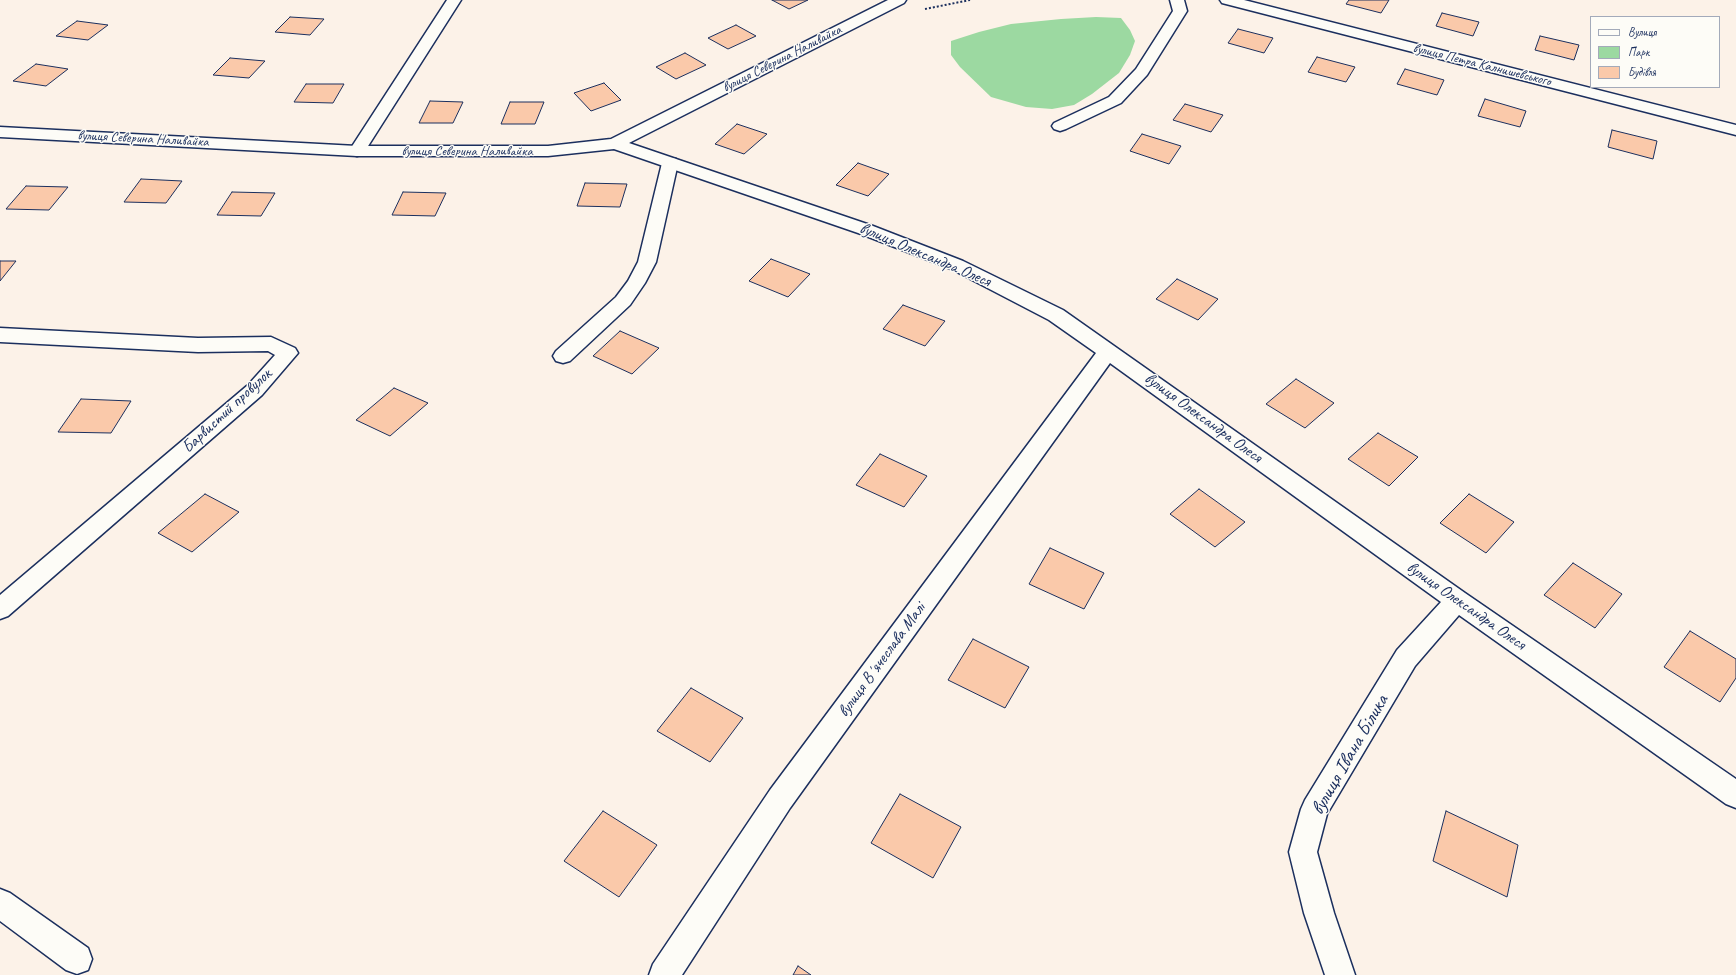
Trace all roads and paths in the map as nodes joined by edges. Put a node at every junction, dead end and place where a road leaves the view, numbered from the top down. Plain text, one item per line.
1 (454, 0) edge
2 (899, 0) edge
3 (1177, 0) edge
4 (1227, 0) edge
5 (1060, 126) dead end
6 (1736, 130) edge
7 (0, 132) edge
8 (615, 144) junction
9 (357, 151) junction
10 (670, 163) junction
11 (0, 335) edge
12 (1108, 351) junction
13 (563, 356) dead end
14 (1457, 600) junction
15 (0, 609) edge
16 (1736, 795) edge
17 (0, 903) edge
18 (77, 959) dead end
19 (664, 975) edge
20 (1340, 975) edge

1 - 9 street
2 - 8 street, вулиця Северина Наливайка
3 - 5 street
4 - 6 street, вулиця Петра Калнишевського
7 - 9 street, вулиця Северина Наливайка
8 - 9 street, вулиця Северина Наливайка
8 - 10 street, вулиця Олександра Олеся
10 - 12 street, вулиця Олександра Олеся
10 - 13 street
11 - 15 street, Барвистий провулок
12 - 14 street, вулиця Олександра Олеся
12 - 19 street, вулиця Вʼячеслава Малі
14 - 16 street, вулиця Олександра Олеся
14 - 20 street, вулиця Івана Білика
17 - 18 street

